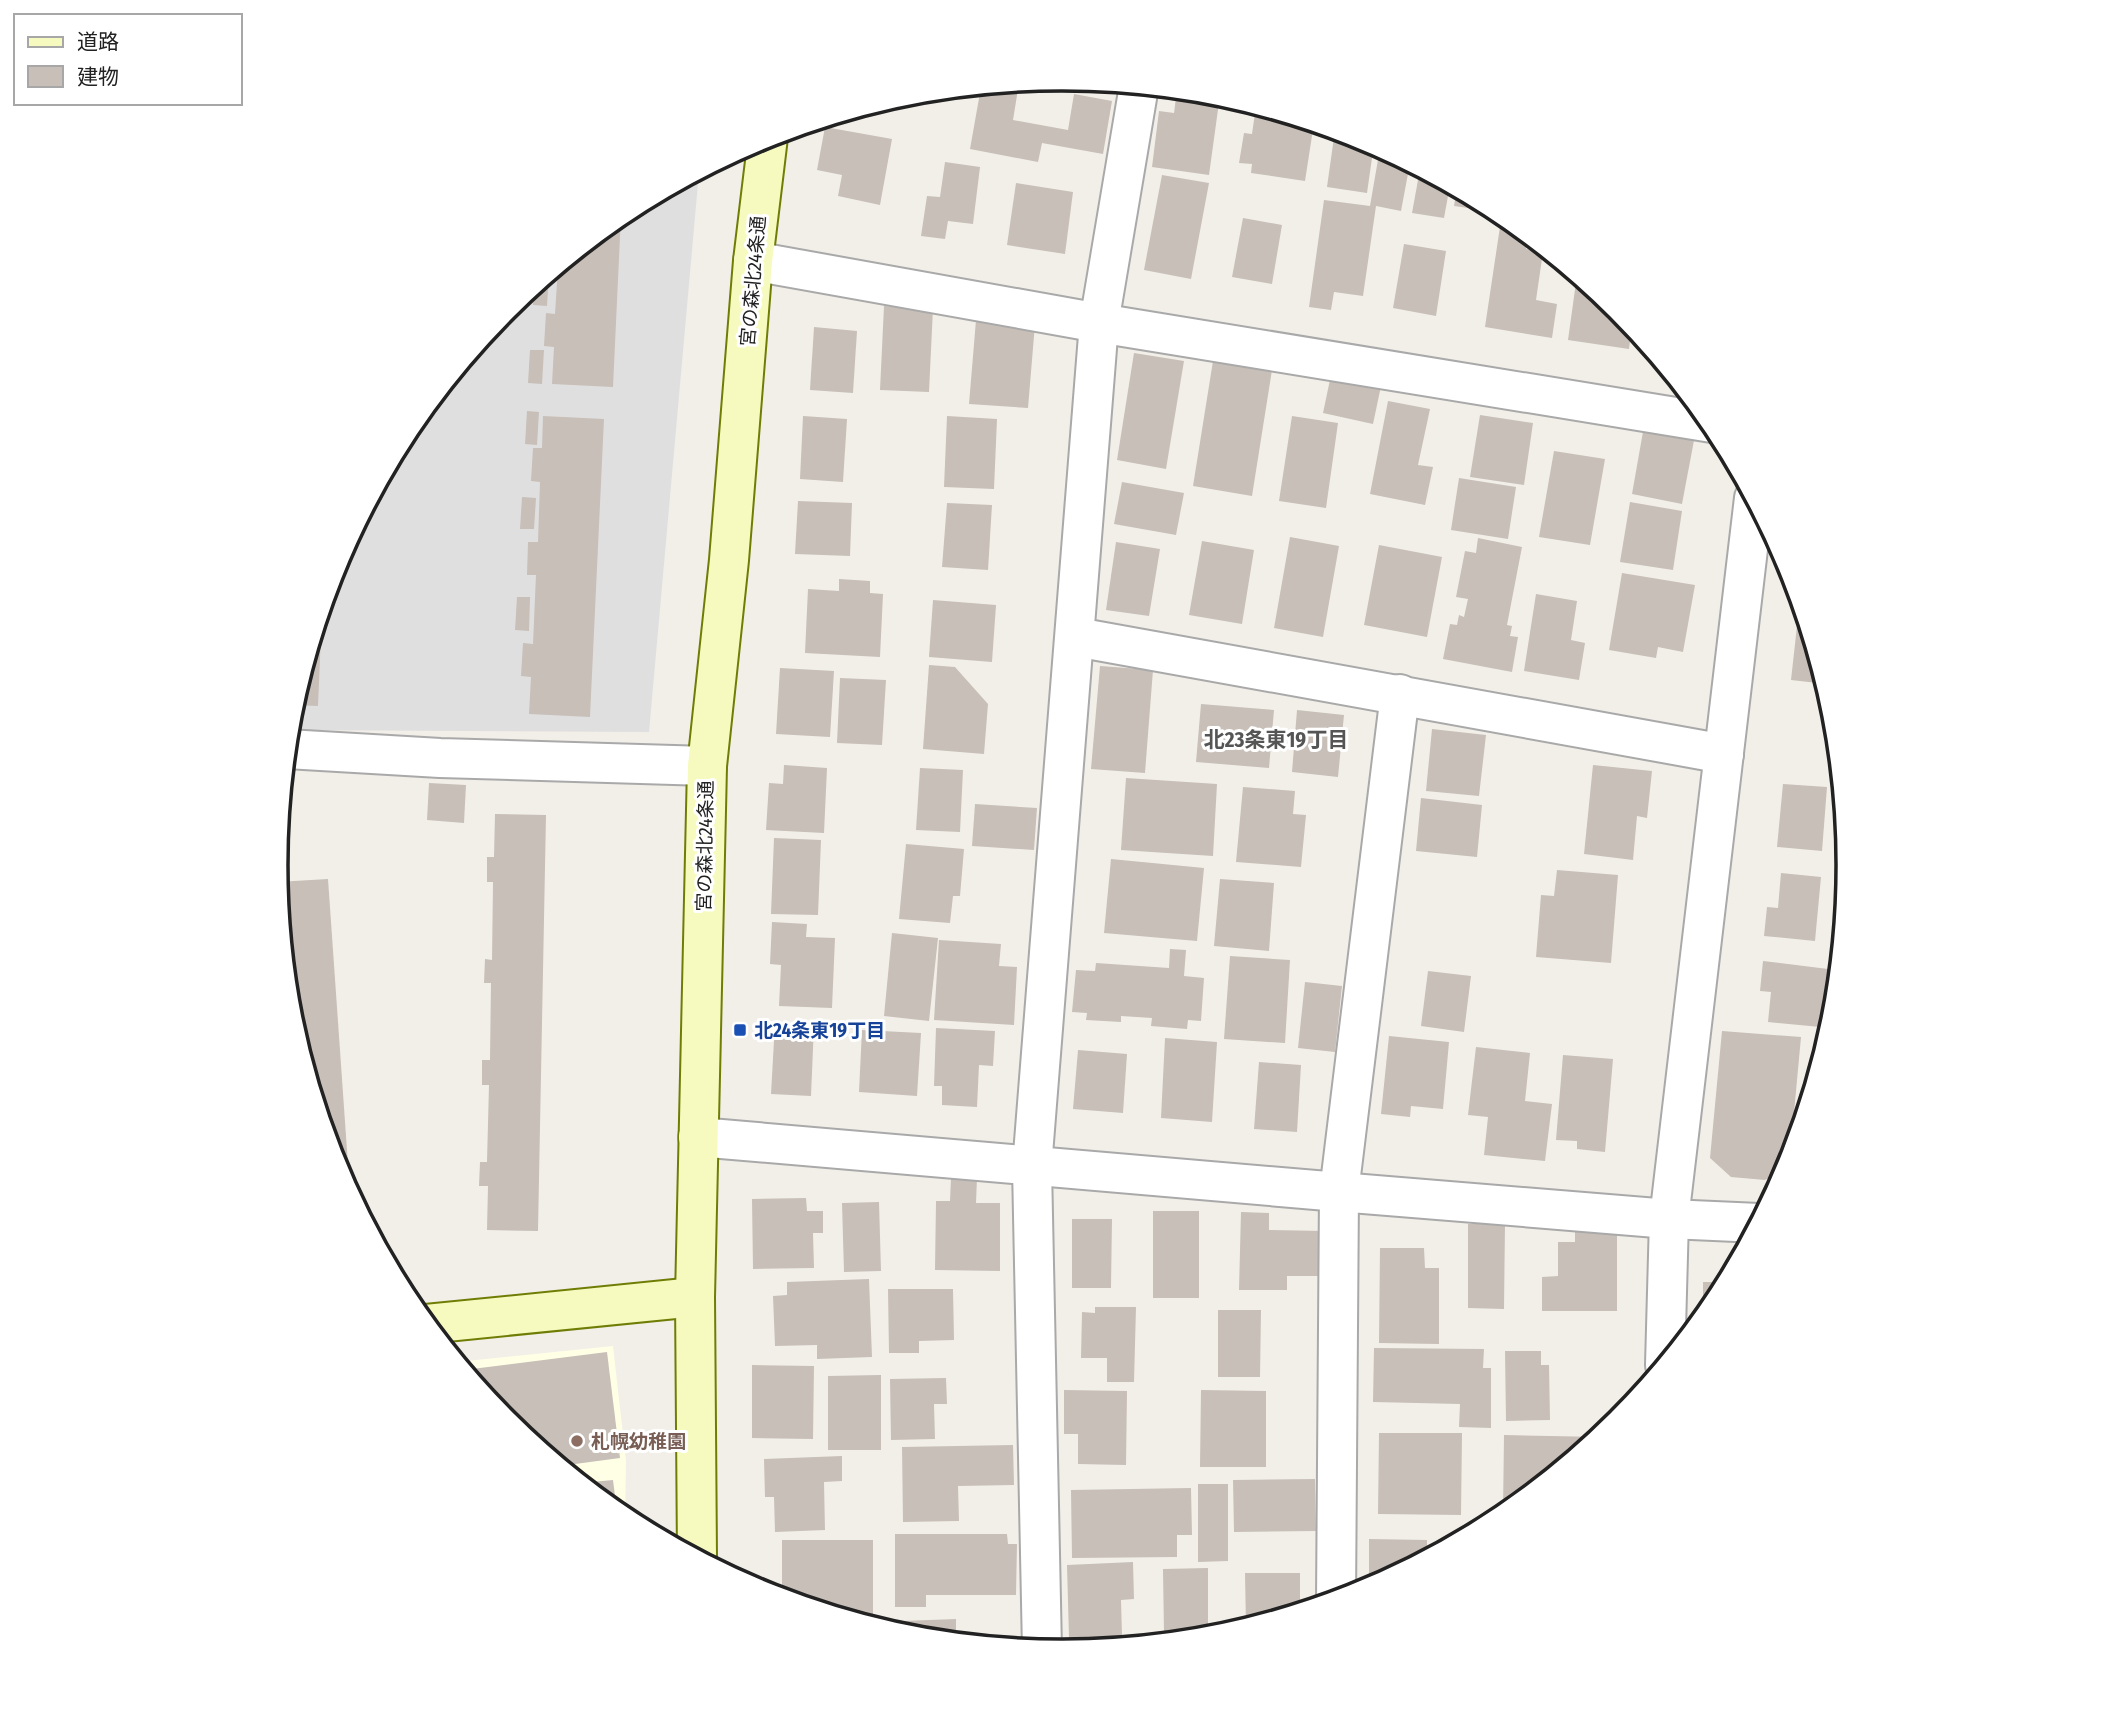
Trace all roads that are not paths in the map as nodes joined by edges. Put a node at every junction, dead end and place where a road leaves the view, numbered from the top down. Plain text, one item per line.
1 (1137, 95) edge
2 (766, 150) edge
3 (753, 261) junction
4 (1099, 323) junction
5 (1696, 420) edge
6 (1752, 514) edge
7 (1076, 637) junction
8 (1400, 694) junction
9 (297, 750) edge
10 (1724, 754) junction
11 (707, 766) junction
12 (698, 1137) junction
13 (1032, 1167) junction
14 (1339, 1192) junction
15 (1669, 1219) junction
16 (1749, 1223) edge
17 (695, 1297) junction
18 (438, 1323) edge
19 (1665, 1351) edge
20 (697, 1548) edge
21 (1336, 1590) edge
22 (1042, 1639) edge

1 - 4 street
2 - 3 street, 宮の森北24条通
3 - 4 street
3 - 11 street, 宮の森北24条通
4 - 5 street
4 - 7 street
6 - 10 street
7 - 8 street
7 - 13 street
8 - 10 street
8 - 14 street
9 - 11 street
10 - 15 street
11 - 12 street, 宮の森北24条通
12 - 13 street
12 - 17 street, 宮の森北24条通
13 - 14 street
13 - 22 street
14 - 15 street
14 - 21 street
15 - 16 street
15 - 19 street
17 - 18 street
17 - 20 street, 宮の森北24条通

